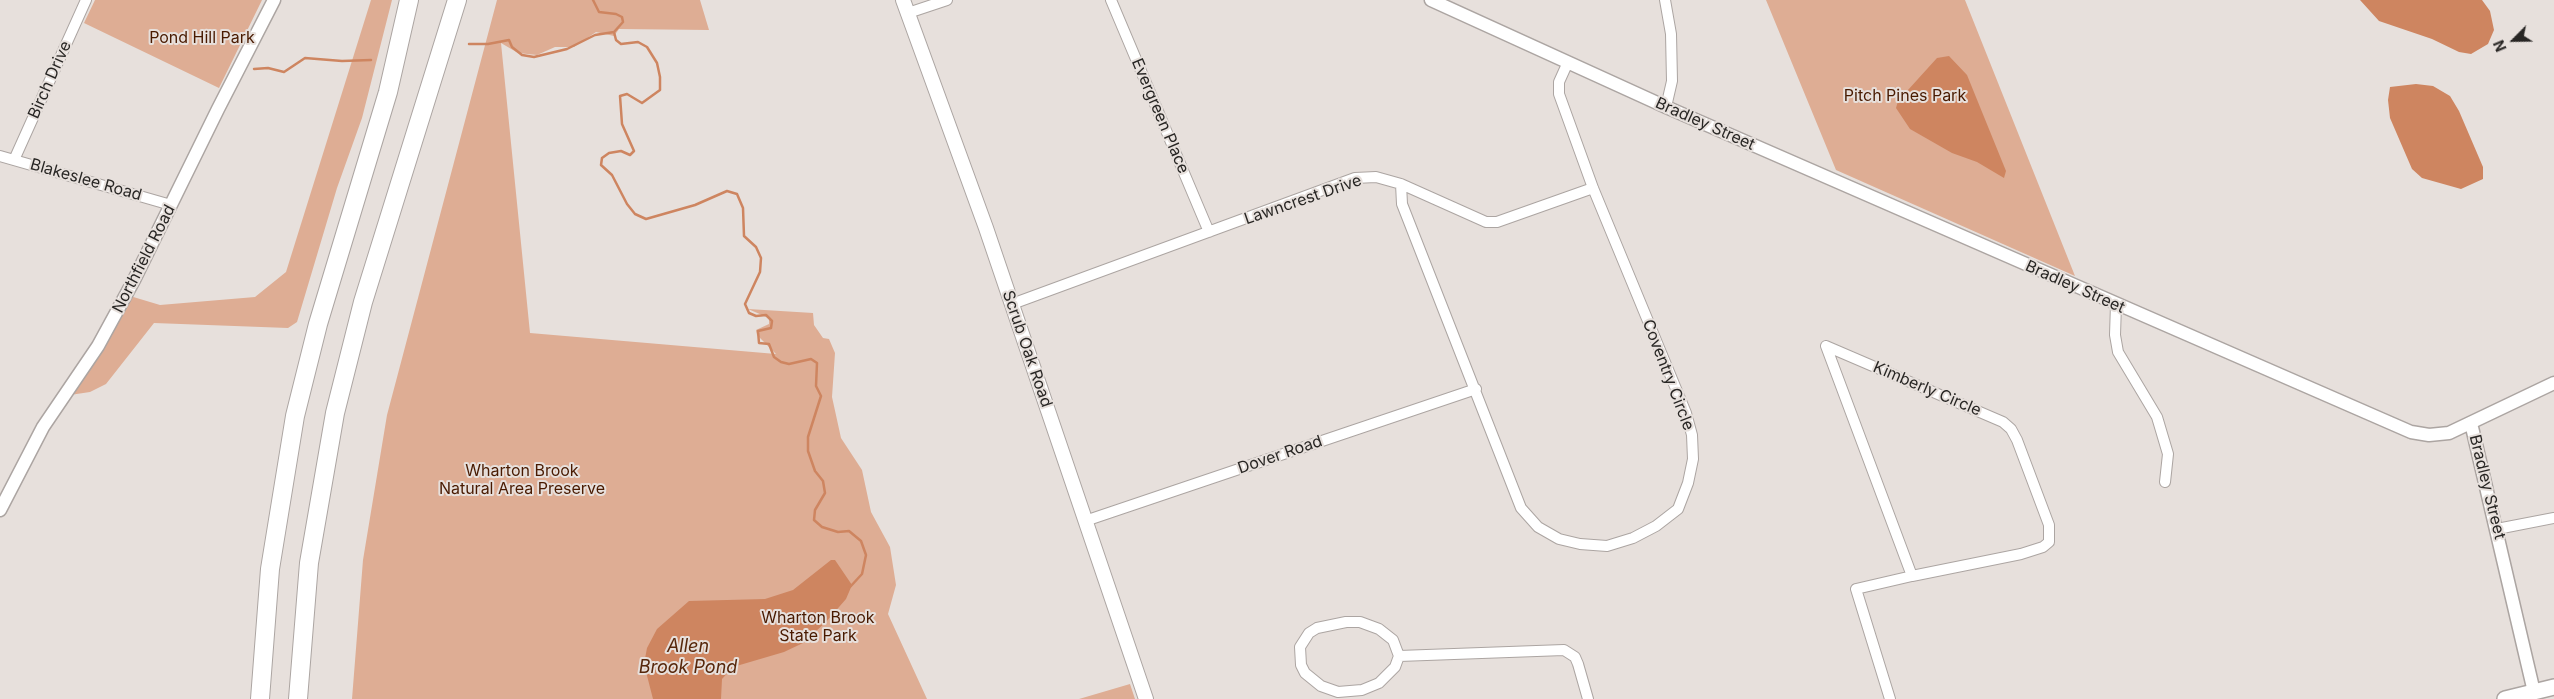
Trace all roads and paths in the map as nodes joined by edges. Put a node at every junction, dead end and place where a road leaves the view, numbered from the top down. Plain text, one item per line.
1 (86, 0) edge
2 (274, 0) edge
3 (409, 0) edge
4 (457, 0) edge
5 (947, 0) edge
6 (1112, 0) edge
7 (1431, 0) edge
8 (1665, 0) edge
9 (905, 7) edge
10 (1568, 62) junction
11 (1666, 107) junction
12 (0, 156) edge
13 (14, 160) junction
14 (1401, 184) junction
15 (1593, 188) junction
16 (171, 205) junction
17 (1209, 232) junction
18 (1012, 304) junction
19 (2116, 304) junction
20 (2554, 383) edge
21 (1476, 389) junction
22 (2471, 423) junction
23 (2165, 482) dead end
24 (2, 502) edge
25 (2554, 518) edge
26 (1085, 521) junction
27 (2497, 529) junction
28 (1912, 576) junction
29 (1399, 656) junction
30 (2554, 687) edge
31 (2534, 692) junction
32 (260, 699) edge
33 (298, 699) edge
34 (1146, 699) edge
35 (1588, 699) edge
36 (1890, 699) edge
37 (2505, 699) edge

1 - 13 street, Birch Drive
2 - 16 street, Northfield Road
3 - 32 highway
4 - 33 highway
5 - 9 street
6 - 17 street, Evergreen Place
7 - 10 street, Bradley Street
8 - 11 street
9 - 18 main road, Scrub Oak Road
10 - 11 street, Bradley Street
10 - 15 street, Coventry Circle
11 - 19 street, Bradley Street
12 - 13 street, Blakeslee Road
13 - 16 street, Blakeslee Road
14 - 15 street, Lawncrest Drive
14 - 17 street, Lawncrest Drive
14 - 21 street, Coventry Circle
15 - 21 street, Coventry Circle
16 - 24 street, Northfield Road
17 - 18 street, Lawncrest Drive
18 - 26 main road, Scrub Oak Road
19 - 22 street, Bradley Street
19 - 23 street
20 - 22 street
21 - 26 street, Dover Road
22 - 27 street, Bradley Street
25 - 27 street
26 - 34 main road, Scrub Oak Road
27 - 31 street, Bradley Street
28 - 28 street, Kimberly Circle
28 - 36 street, Kimberly Circle
29 - 29 street
29 - 35 street
30 - 31 main road
31 - 37 main road

